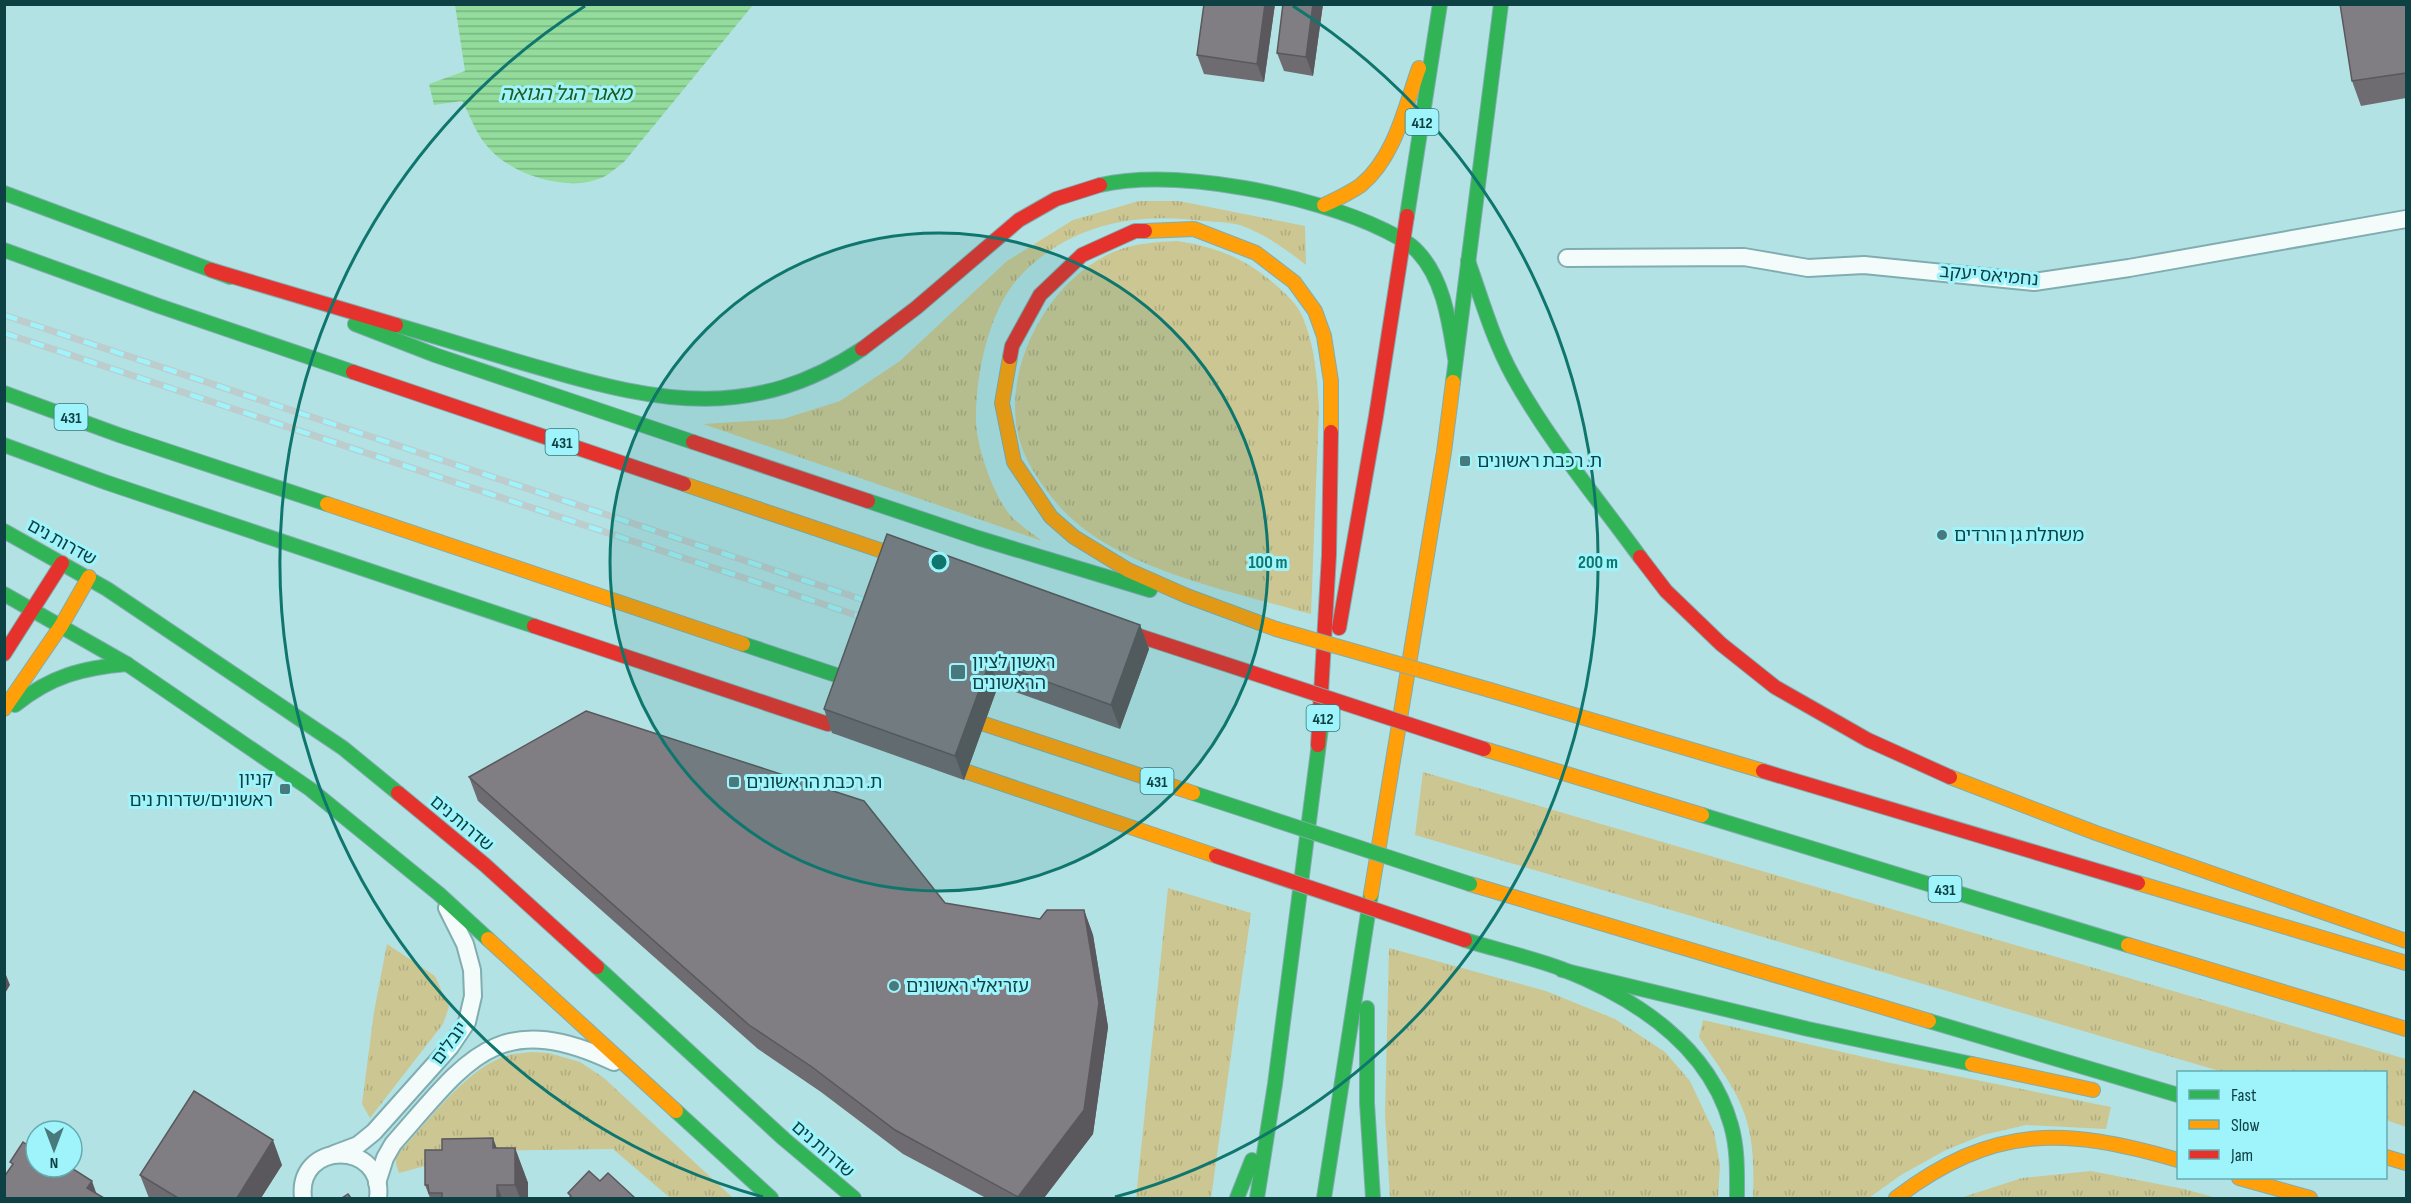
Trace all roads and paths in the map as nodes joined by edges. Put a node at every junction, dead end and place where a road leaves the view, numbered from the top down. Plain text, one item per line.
1 (1500, 4) edge
2 (1439, 10) edge
3 (4, 193) edge
4 (1324, 205) junction
5 (2406, 219) edge
6 (1403, 240) junction
7 (4, 250) edge
8 (1567, 258) dead end
9 (1468, 261) junction
10 (212, 270) junction
11 (1455, 358) junction
12 (4, 393) edge
13 (4, 446) edge
14 (4, 531) edge
15 (62, 563) junction
16 (930, 567) edge
17 (89, 577) junction
18 (4, 594) edge
19 (33, 609) junction
20 (1088, 620) edge
21 (61, 626) junction
22 (1276, 628) junction
23 (4, 654) edge
24 (127, 664) junction
25 (850, 680) edge
26 (936, 708) edge
27 (4, 709) edge
28 (4, 715) edge
29 (834, 726) edge
30 (1318, 745) junction
31 (929, 758) edge
32 (1372, 888) junction
33 (439, 894) junction
34 (2406, 941) edge
35 (2406, 963) edge
36 (1562, 970) junction
37 (2406, 1029) edge
38 (628, 1068) junction
39 (1275, 1084) junction
40 (2109, 1093) dead end
41 (2177, 1095) edge
42 (2155, 1103) dead end
43 (2177, 1108) edge
44 (334, 1154) junction
45 (2387, 1158) edge
46 (2177, 1160) edge
47 (2406, 1163) edge
48 (2243, 1179) edge
49 (378, 1191) edge
50 (303, 1198) edge
51 (771, 1198) edge
52 (854, 1198) edge
53 (1237, 1198) edge
54 (1257, 1198) edge
55 (1324, 1198) edge
56 (1373, 1198) edge
57 (1737, 1198) edge
58 (1896, 1198) edge
59 (2310, 1198) edge

1 - 9 main road
2 - 4 main road
2 - 6 main road, 412
3 - 10 main road
4 - 6 main road
4 - 10 main road
5 - 8 street, נחמיאס יעקב
6 - 11 main road
6 - 30 main road, 412
7 - 16 main road, 431
9 - 11 main road
9 - 34 main road
10 - 22 main road
11 - 32 main road
12 - 25 main road, 431
13 - 29 main road
14 - 15 main road, שדרות נים
15 - 17 main road, שדרות נים
15 - 19 main road
17 - 21 main road
17 - 52 main road, שדרות נים
18 - 19 main road
19 - 21 main road
19 - 23 main road
20 - 37 main road, 431, bridge
21 - 24 main road
21 - 27 main road
22 - 30 main road
22 - 35 main road, bridge
24 - 28 main road
24 - 33 main road
26 - 41 main road, 431, bridge
30 - 39 main road, 412
31 - 36 main road, bridge
32 - 55 main road
32 - 56 main road
33 - 38 main road
33 - 44 street, יובלים
36 - 40 main road
36 - 57 main road
38 - 49 street, יובלים
38 - 51 main road
39 - 53 main road
39 - 54 main road, 412
42 - 43 main road
44 - 49 street
44 - 50 street, יובלים
45 - 47 main road
46 - 58 main road
48 - 59 main road

